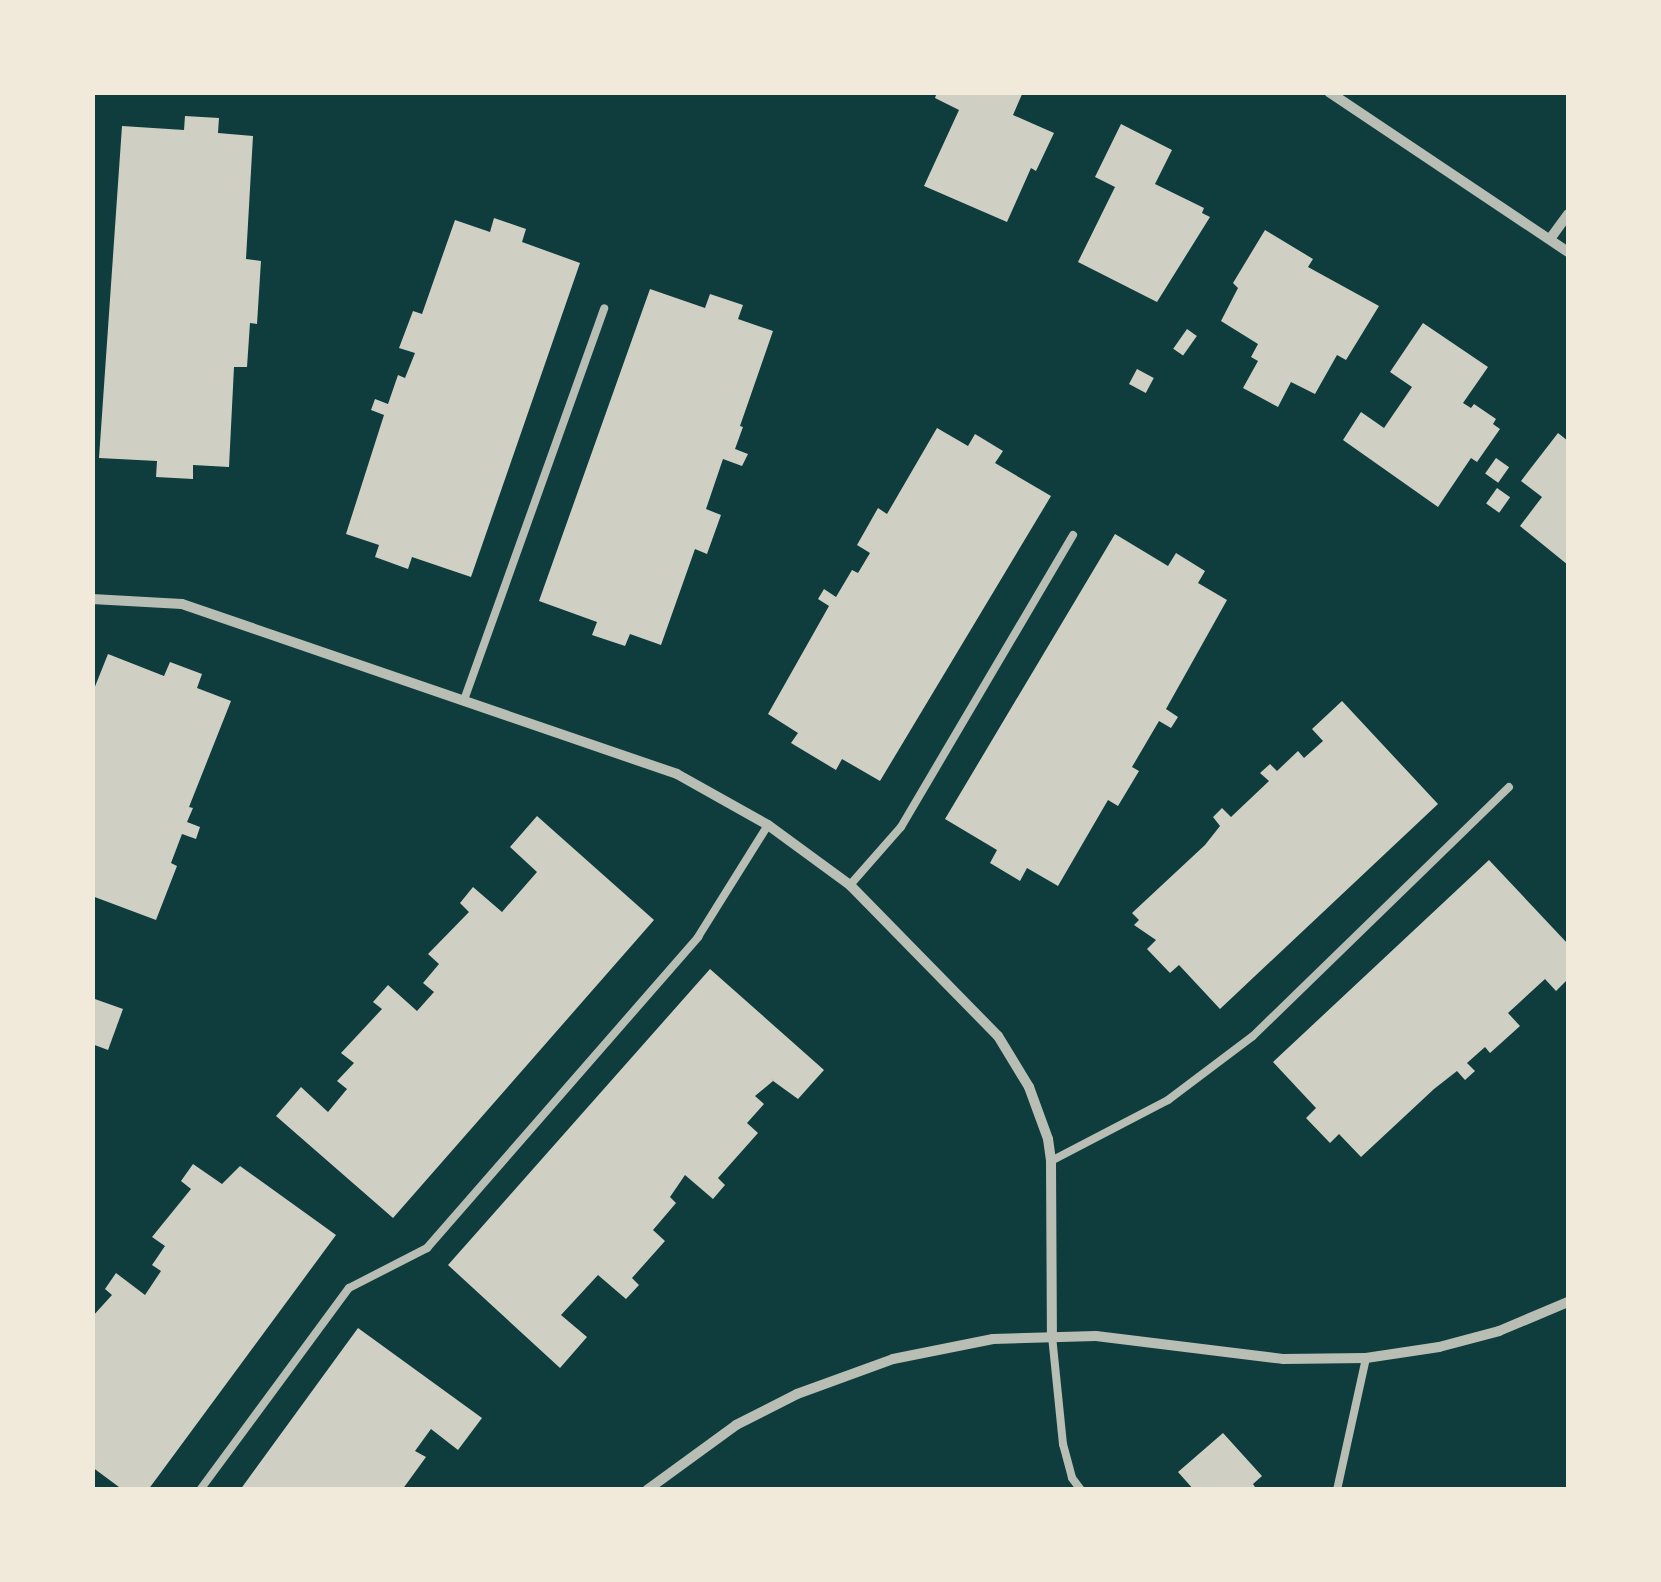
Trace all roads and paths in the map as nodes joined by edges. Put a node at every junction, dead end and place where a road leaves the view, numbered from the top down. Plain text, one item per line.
1 (1329, 92) edge
2 (1568, 214) edge
3 (1550, 239) junction
4 (1568, 252) edge
5 (604, 308) dead end
6 (1073, 535) dead end
7 (92, 599) edge
8 (464, 700) junction
9 (1509, 787) dead end
10 (768, 825) junction
11 (850, 885) junction
12 (1051, 1161) junction
13 (1568, 1302) edge
14 (1052, 1336) junction
15 (1366, 1358) junction
16 (200, 1490) edge
17 (647, 1490) edge
18 (1081, 1490) edge
19 (1337, 1490) edge

1 - 3 street
2 - 3 street
3 - 4 street
5 - 8 lane
6 - 11 lane
7 - 8 street
8 - 10 street
9 - 12 lane
10 - 11 street
10 - 16 lane
11 - 12 street
12 - 14 street
13 - 15 street
14 - 15 street
14 - 17 street
14 - 18 lane
15 - 19 lane

